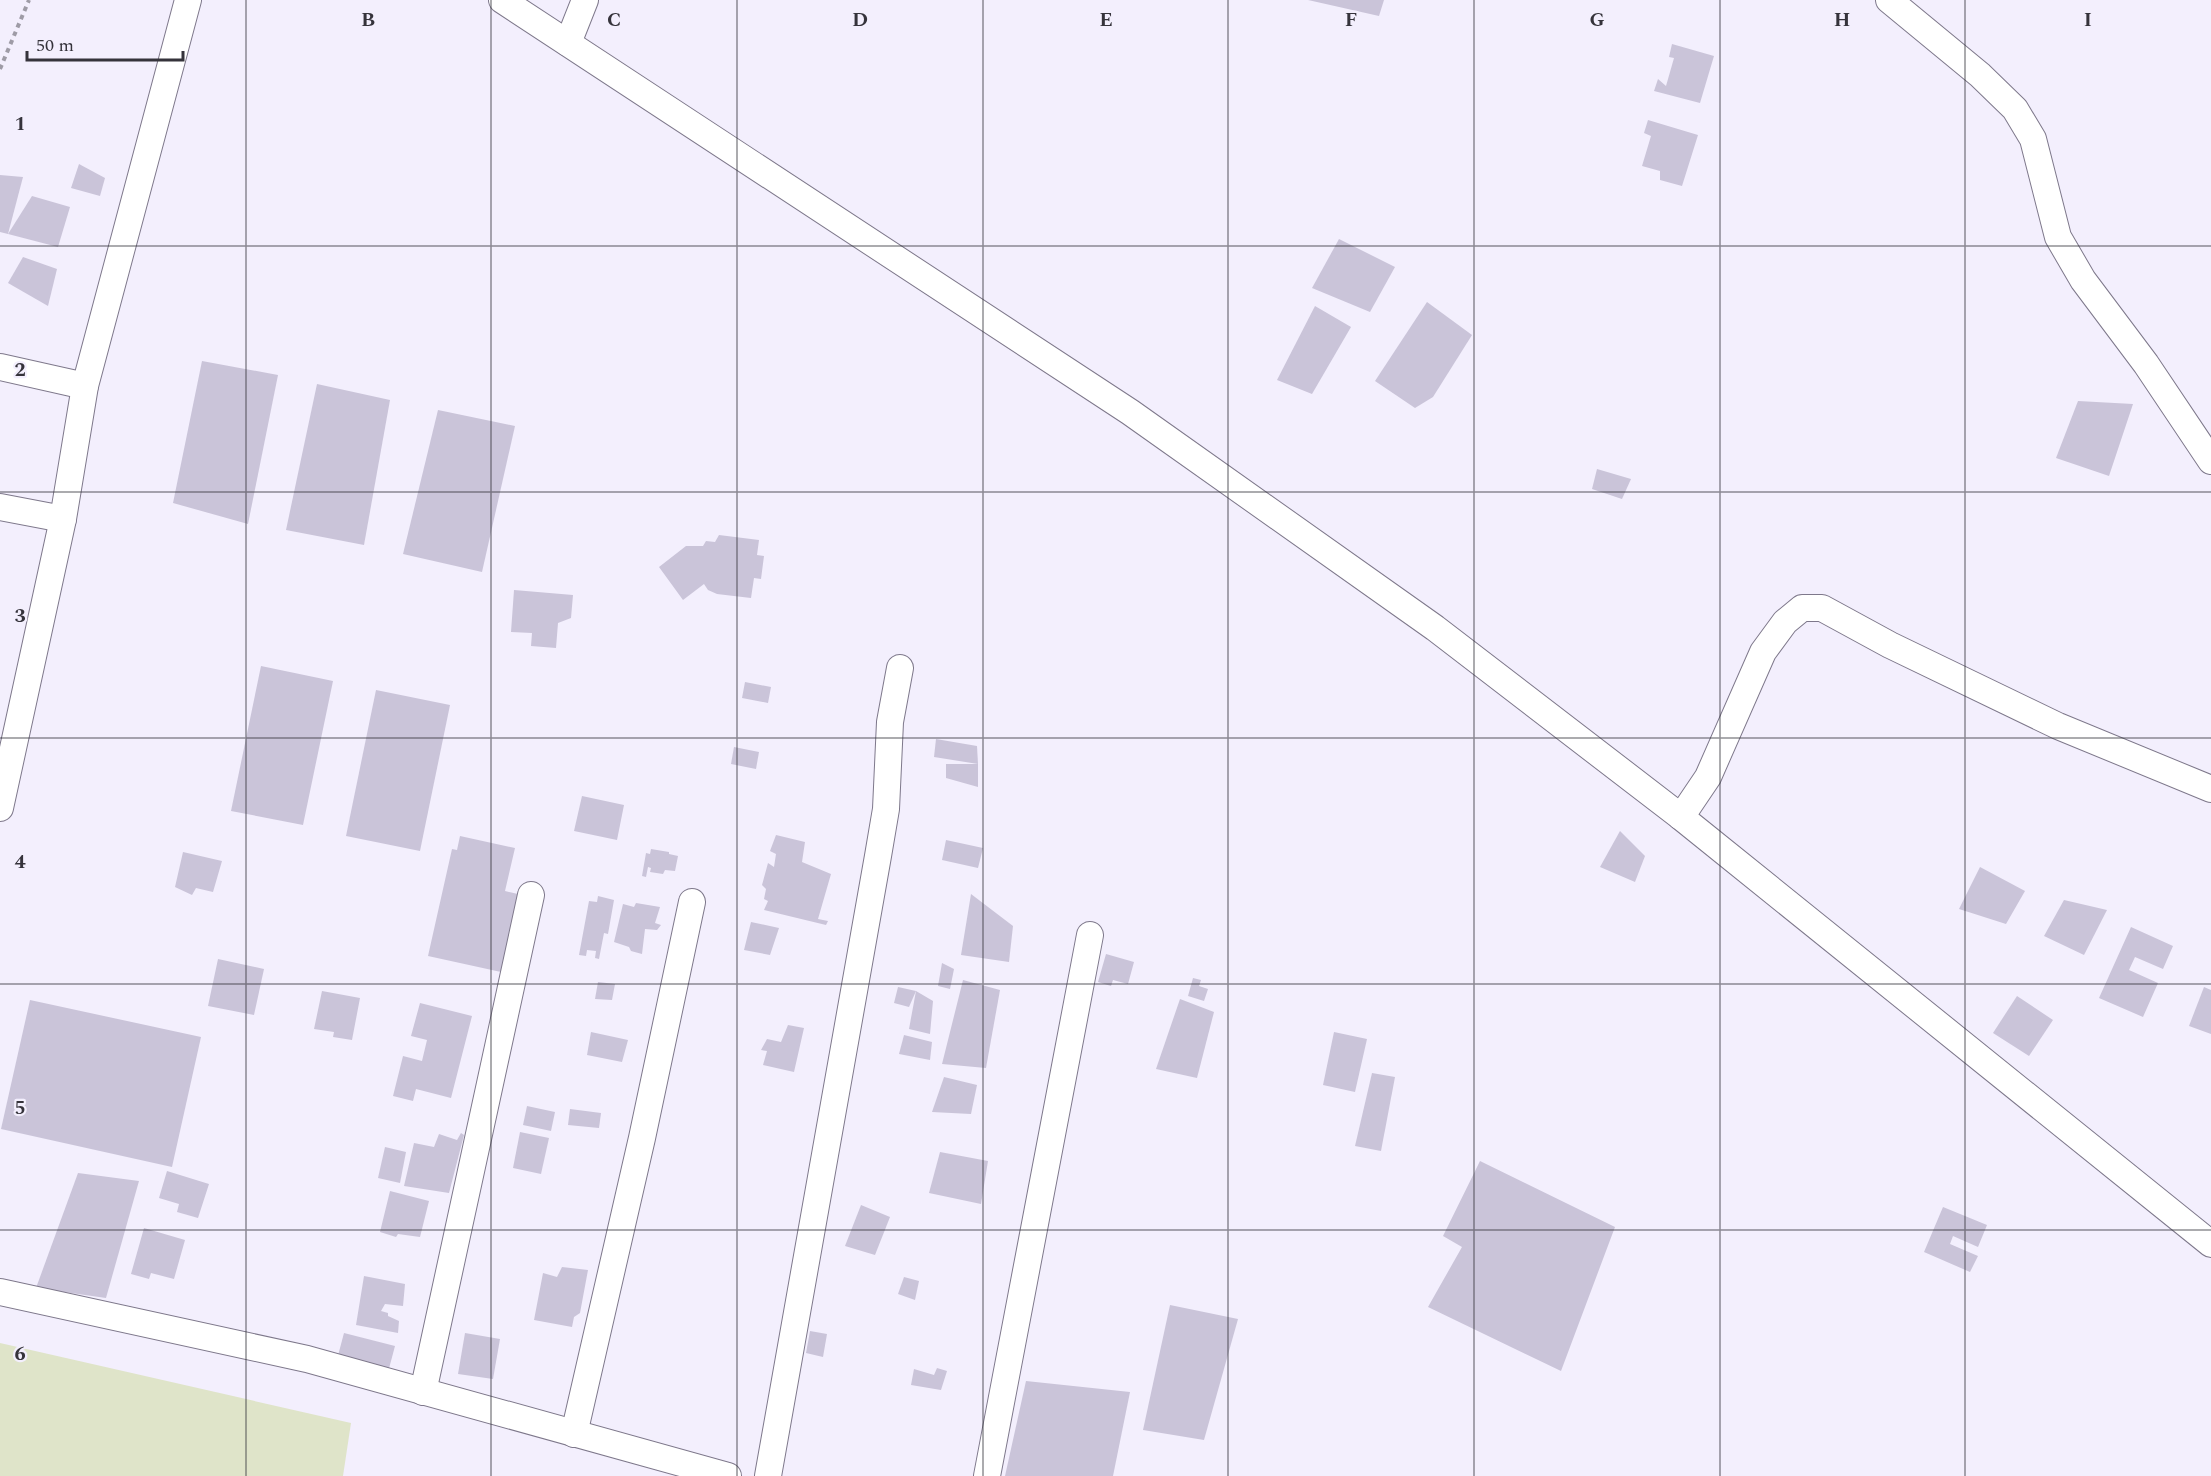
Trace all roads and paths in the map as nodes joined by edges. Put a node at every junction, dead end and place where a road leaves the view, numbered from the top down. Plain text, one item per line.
1 (29, 0) edge
2 (188, 0) edge
3 (502, 0) edge
4 (585, 0) edge
5 (1889, 0) edge
6 (568, 43) junction
7 (0, 69) edge
8 (0, 367) edge
9 (85, 386) junction
10 (2211, 461) edge
11 (0, 507) edge
12 (63, 519) junction
13 (900, 668) dead end
14 (2211, 789) edge
15 (0, 808) edge
16 (1680, 817) junction
17 (531, 896) dead end
18 (692, 902) dead end
19 (1090, 934) dead end
20 (2211, 1244) edge
21 (0, 1292) edge
22 (423, 1392) junction
23 (574, 1434) junction
24 (728, 1476) edge
25 (768, 1476) edge
26 (987, 1476) edge

1 - 7 path
2 - 9 street
3 - 6 street
4 - 6 street
5 - 10 street
6 - 16 street
8 - 9 street
9 - 12 street
11 - 12 street
12 - 15 street
13 - 25 street
14 - 16 street
16 - 20 street
17 - 22 street
18 - 23 street
19 - 26 street
21 - 22 street
22 - 23 street
23 - 24 street

